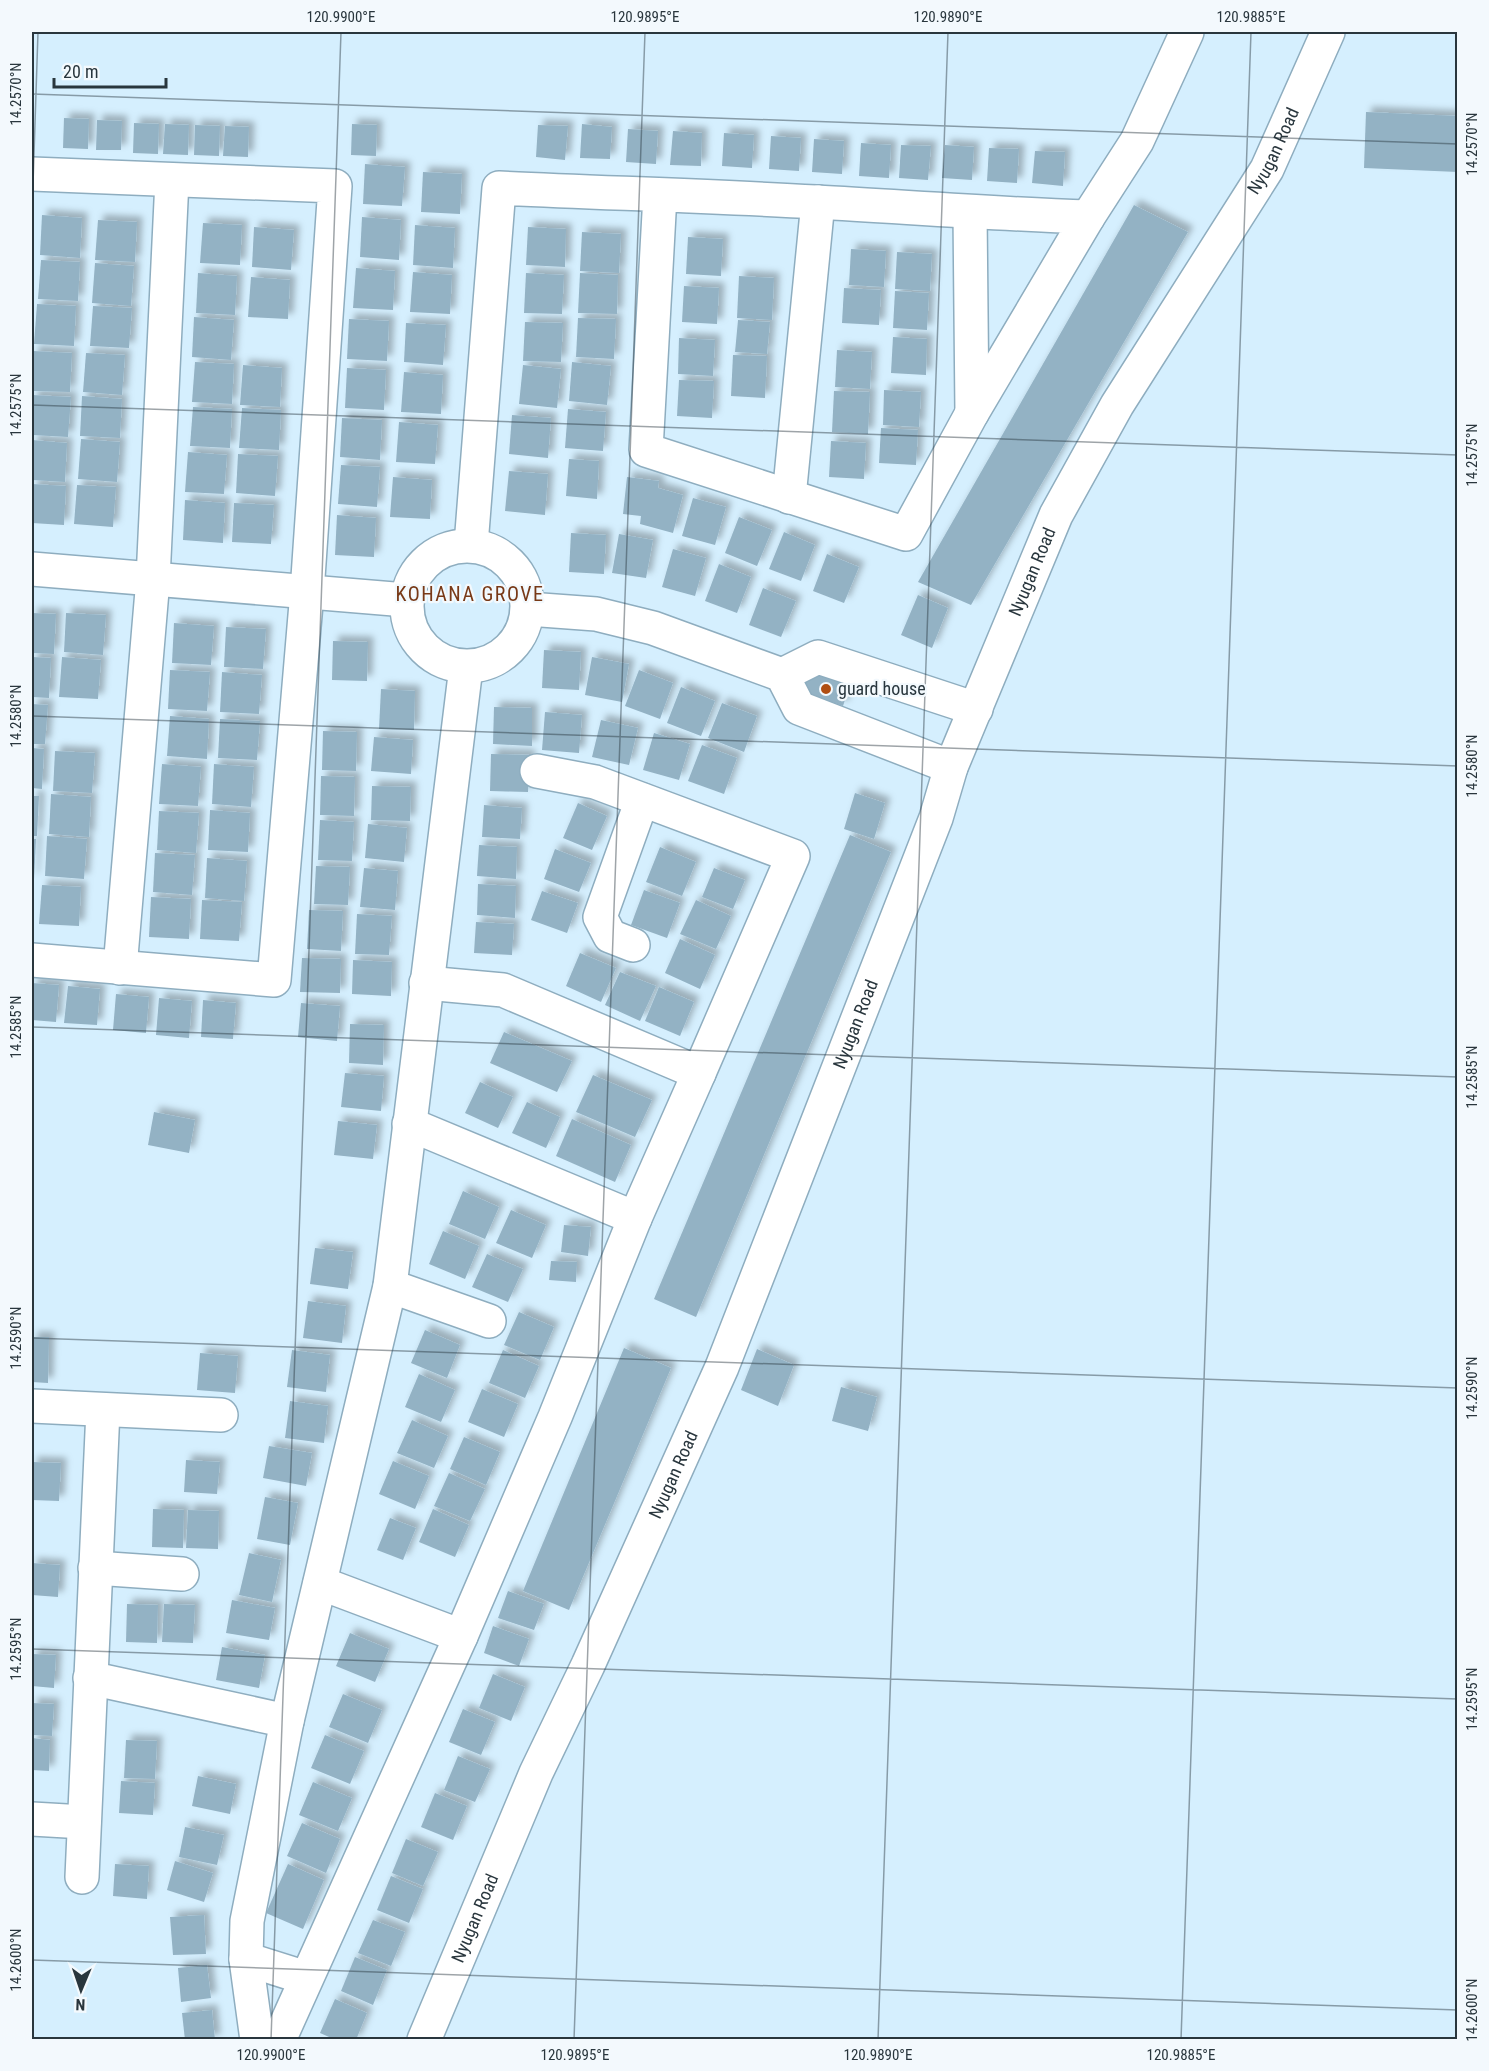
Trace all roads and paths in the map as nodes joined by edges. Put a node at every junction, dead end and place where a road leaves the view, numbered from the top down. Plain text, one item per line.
1 (1187, 32) edge
2 (1328, 32) edge
3 (32, 174) edge
4 (172, 180) junction
5 (660, 195) junction
6 (818, 202) junction
7 (970, 212) junction
8 (1088, 217) junction
9 (972, 413) junction
10 (789, 496) junction
11 (471, 545) junction
12 (32, 569) edge
13 (153, 579) junction
14 (307, 592) junction
15 (406, 600) junction
16 (528, 609) junction
17 (466, 667) junction
18 (782, 675) junction
19 (976, 709) junction
20 (951, 767) junction
21 (537, 771) dead end
22 (642, 800) junction
23 (633, 945) dead end
24 (32, 960) edge
25 (120, 968) junction
26 (426, 983) junction
27 (699, 1072) junction
28 (409, 1124) junction
29 (635, 1218) junction
30 (390, 1286) junction
31 (489, 1321) dead end
32 (32, 1406) edge
33 (103, 1410) junction
34 (221, 1415) dead end
35 (95, 1568) junction
36 (182, 1574) dead end
37 (320, 1583) junction
38 (460, 1636) junction
39 (90, 1678) junction
40 (287, 1721) junction
41 (32, 1819) edge
42 (84, 1822) junction
43 (82, 1877) dead end
44 (246, 1959) junction
45 (306, 1978) junction
46 (257, 2040) edge
47 (279, 2040) edge
48 (424, 2040) edge

1 - 8 street
2 - 19 street, Nyugan Road
3 - 4 street
4 - 13 street
4 - 14 street
5 - 6 street
5 - 10 street
5 - 11 street
6 - 7 street
6 - 10 street
7 - 8 street
7 - 9 street
8 - 9 street
9 - 10 street
11 - 15 street
11 - 16 street
12 - 13 street
13 - 14 street
13 - 25 street
14 - 15 street
14 - 25 street
15 - 17 street
16 - 17 street
16 - 18 street
17 - 26 street
18 - 19 street
18 - 20 street
19 - 20 street, Nyugan Road
20 - 48 street, Nyugan Road
21 - 22 street
22 - 23 street
22 - 27 street
24 - 25 street
26 - 27 street
26 - 28 street
27 - 29 street
28 - 29 street
28 - 30 street
29 - 38 street
30 - 31 street
30 - 37 street
32 - 33 street
33 - 34 street
33 - 35 street
35 - 36 street
35 - 39 street
37 - 38 street
37 - 40 street
38 - 45 street
39 - 40 street
39 - 42 street
40 - 44 street
41 - 42 street
42 - 43 street
44 - 45 street
44 - 46 street
45 - 47 street

